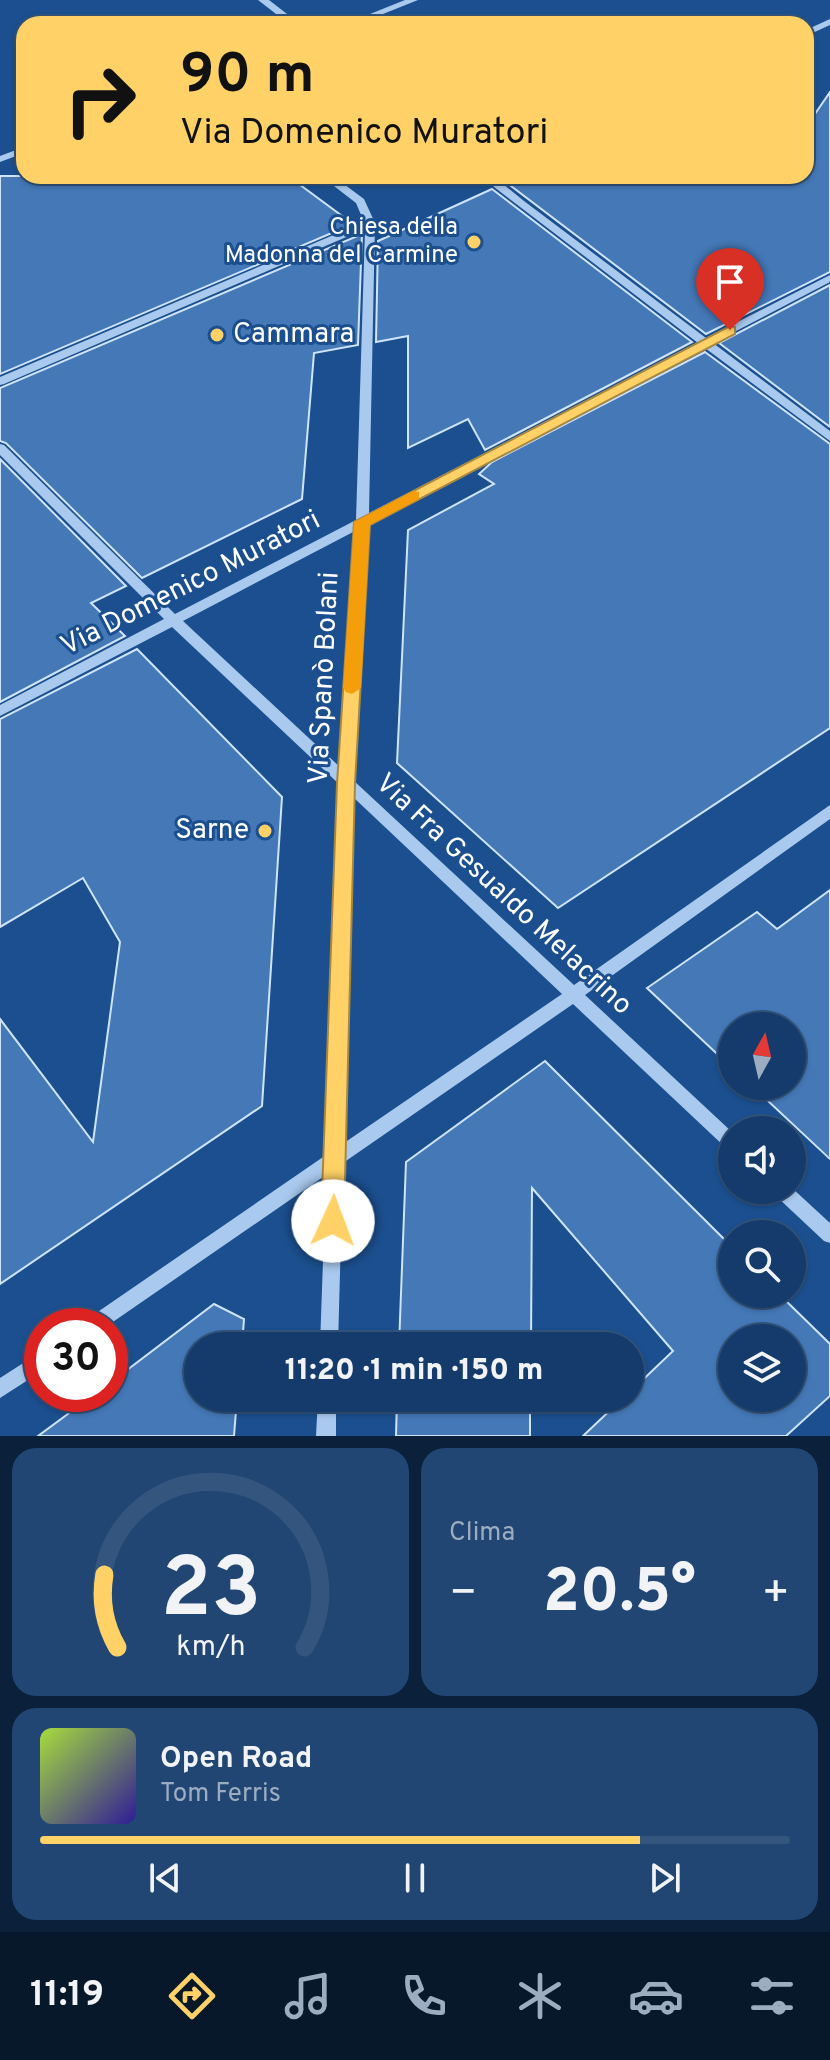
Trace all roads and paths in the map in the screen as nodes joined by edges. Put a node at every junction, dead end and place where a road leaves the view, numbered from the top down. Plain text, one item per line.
1 (263, 0) edge
2 (413, 0) edge
3 (284, 16) edge
4 (380, 16) edge
5 (337, 184) edge
6 (498, 184) edge
7 (370, 223) junction
8 (830, 278) edge
9 (705, 343) junction
10 (0, 381) edge
11 (830, 437) edge
12 (0, 448) edge
13 (362, 522) junction
14 (173, 620) junction
15 (0, 711) edge
16 (346, 783) junction
17 (830, 811) edge
18 (573, 995) junction
19 (718, 1130) edge
20 (335, 1158) junction
21 (797, 1204) edge
22 (830, 1235) edge
23 (118, 1308) edge
24 (329, 1332) edge
25 (24, 1372) edge
26 (0, 1389) edge
27 (327, 1412) edge
28 (326, 1436) edge

1 - 3 street
2 - 4 street
5 - 7 street
6 - 9 street
7 - 10 street
7 - 13 street, Via Spanò Bolani
8 - 9 street, Via Domenico Muratori
9 - 11 street
9 - 13 street, Via Domenico Muratori
12 - 14 street, Via Fra Gesualdo Melacrino
13 - 14 street, Via Domenico Muratori
13 - 16 street, Via Spanò Bolani
14 - 15 street, Via Domenico Muratori
14 - 16 street, Via Fra Gesualdo Melacrino
16 - 18 street, Via Fra Gesualdo Melacrino
16 - 20 street, Via Spanò Bolani
17 - 18 street
18 - 19 street, Via Fra Gesualdo Melacrino
18 - 20 street
20 - 23 street
20 - 24 street, Via Spanò Bolani
21 - 22 street
25 - 26 street
27 - 28 street

